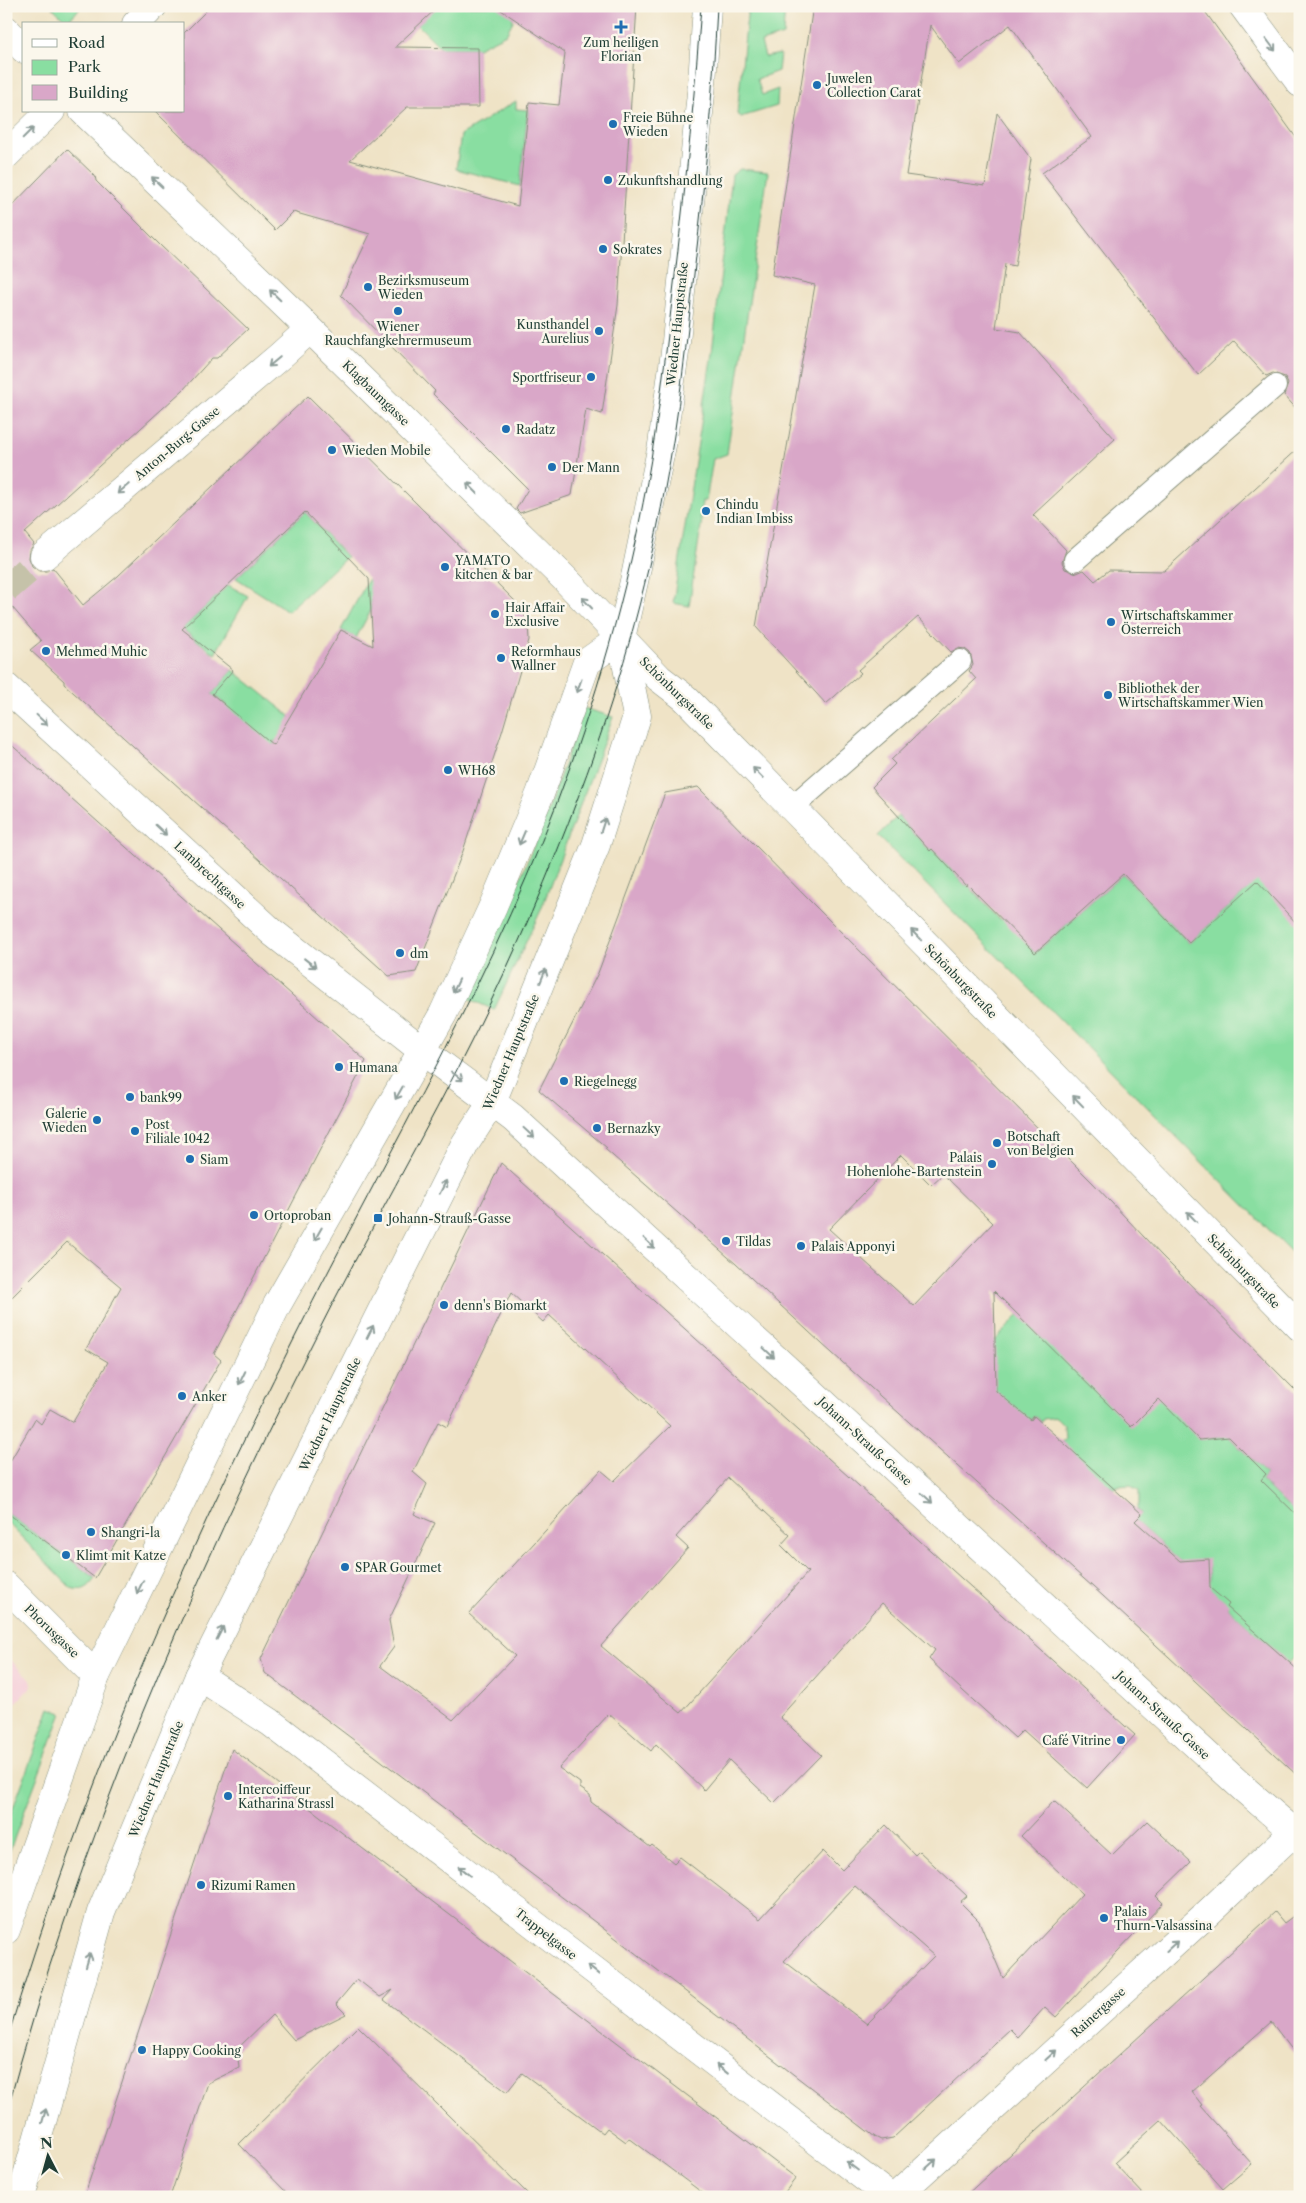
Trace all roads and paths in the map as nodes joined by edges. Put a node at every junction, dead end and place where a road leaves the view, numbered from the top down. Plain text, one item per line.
1 (153, 6) edge
2 (708, 6) edge
3 (1243, 6) edge
4 (138, 22) edge
5 (6, 30) edge
6 (22, 47) edge
7 (1300, 84) edge
8 (50, 112) edge
9 (84, 112) edge
10 (6, 155) edge
11 (310, 329) junction
12 (1275, 386) dead end
13 (44, 556) tunnel mouth
14 (1075, 560) dead end
15 (621, 638) junction
16 (960, 661) dead end
17 (6, 687) edge
18 (792, 808) junction
19 (423, 1051) junction
20 (492, 1102) junction
21 (1300, 1327) edge
22 (6, 1586) edge
23 (96, 1676) junction
24 (199, 1676) junction
25 (1298, 1833) edge
26 (6, 1930) edge
27 (21, 2197) edge
28 (890, 2197) edge
29 (895, 2197) edge

1 - 4 street
2 - 15 street, Wiedner Hauptstraße
3 -> 7 street
5 - 6 street
10 -> 8 street
11 -> 9 street, Klagbaumgasse
11 -> 13 street, Anton-Burg-Gasse
15 -> 11 street, Klagbaumgasse
12 - 14 lane
18 -> 15 street, Schönburgstraße
15 -> 19 street
20 -> 15 street, Wiedner Hauptstraße
16 - 18 lane
17 -> 19 street, Lambrechtgasse
21 -> 18 street, Schönburgstraße
19 -> 20 street, Johann-Strauß-Gasse
19 -> 23 street
24 -> 20 street, Wiedner Hauptstraße
20 -> 25 street, Johann-Strauß-Gasse
22 - 23 street, Phorusgasse
23 - 26 street
27 -> 24 street, Wiedner Hauptstraße
28 -> 24 street, Trappelgasse
29 -> 25 street, Rainergasse

